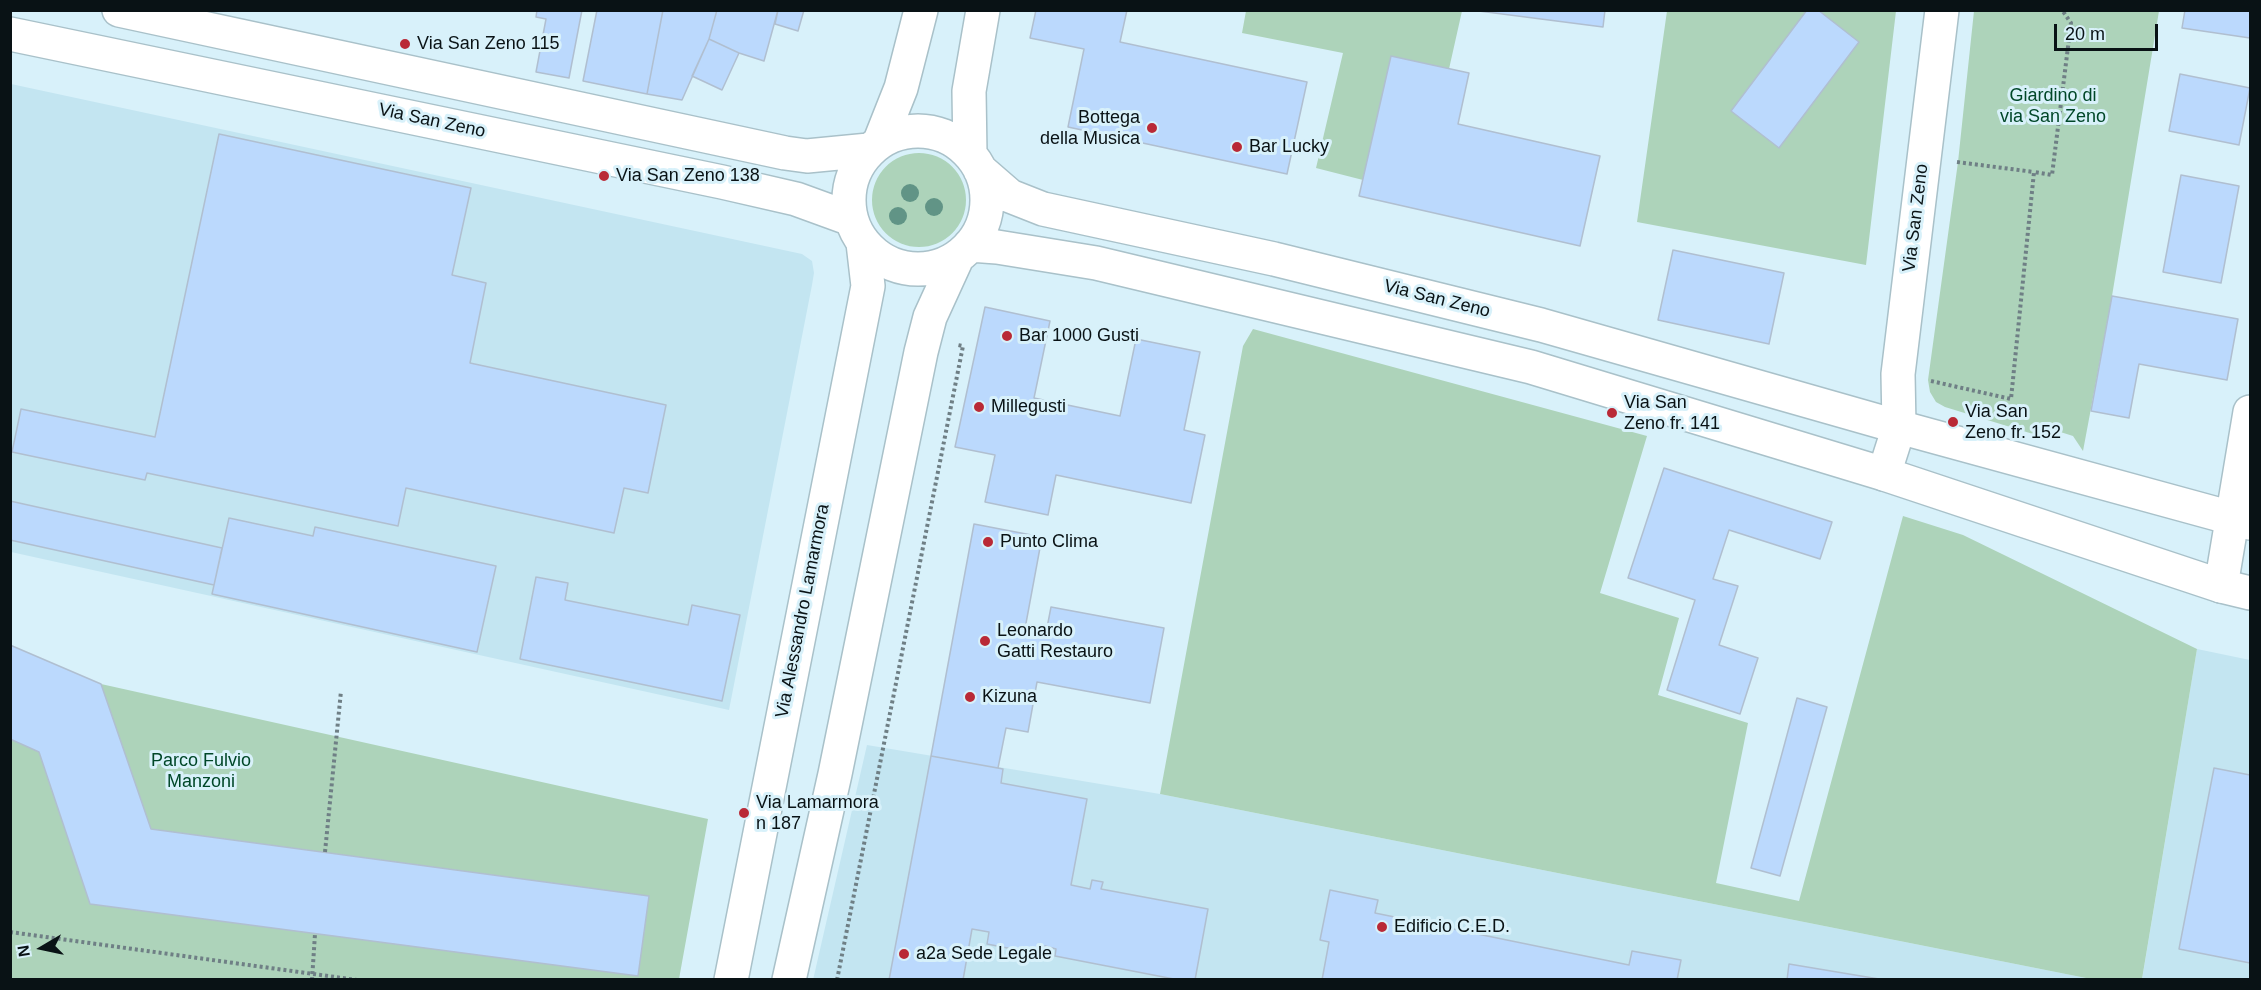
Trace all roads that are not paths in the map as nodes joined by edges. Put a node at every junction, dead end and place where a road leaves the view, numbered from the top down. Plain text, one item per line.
1 (119, 10) edge
2 (921, 10) edge
3 (983, 10) edge
4 (1942, 10) edge
5 (10, 34) edge
6 (875, 146) junction
7 (975, 162) junction
8 (857, 231) junction
9 (964, 252) junction
10 (2250, 412) edge
11 (1899, 427) junction
12 (1884, 474) junction
13 (2242, 521) edge
14 (2236, 589) edge
15 (731, 980) edge
16 (789, 980) edge

1 - 6 street
2 - 6 street
3 - 7 street
4 - 11 street, Via San Zeno
5 - 8 street, Via San Zeno
6 - 7 street
6 - 8 street
7 - 9 street
7 - 11 street, Via San Zeno
8 - 9 street
8 - 15 street, Via Alessandro Lamarmora
9 - 12 street
9 - 16 street
10 - 13 street
11 - 12 street, Via San Zeno
11 - 13 street, Via San Zeno
12 - 14 street
13 - 14 street

